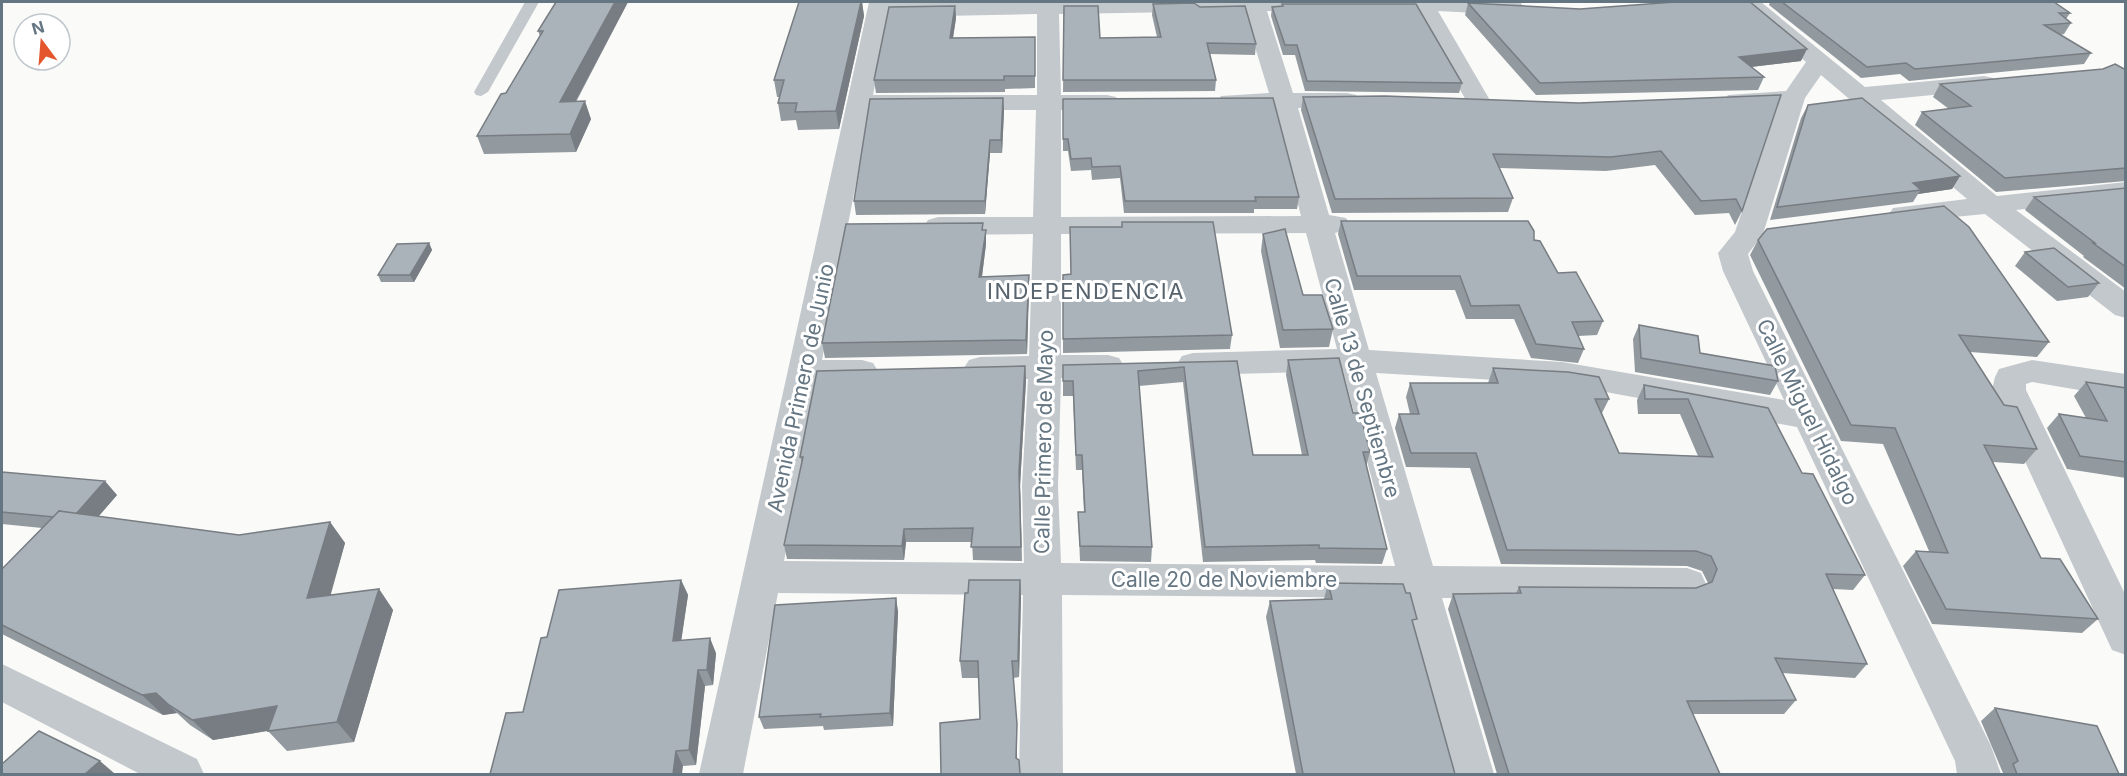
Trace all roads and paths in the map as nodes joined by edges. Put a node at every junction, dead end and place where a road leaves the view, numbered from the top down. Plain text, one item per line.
1 (532, 2) edge
2 (1748, 2) edge
3 (1253, 3) edge
4 (1461, 3) edge
5 (1048, 4) edge
6 (1422, 4) junction
7 (879, 6) edge
8 (1539, 10) edge
9 (1818, 62) junction
10 (2011, 80) edge
11 (481, 92) dead end
12 (1857, 95) junction
13 (1793, 98) junction
14 (1283, 100) junction
15 (1371, 100) edge
16 (1201, 101) edge
17 (1447, 101) edge
18 (1712, 101) edge
19 (1049, 102) junction
20 (1131, 102) edge
21 (859, 103) junction
22 (2126, 190) edge
23 (1989, 203) junction
24 (1875, 218) edge
25 (1316, 224) junction
26 (1361, 224) edge
27 (1046, 225) junction
28 (916, 226) edge
29 (2126, 308) edge
30 (1354, 360) junction
31 (1045, 367) junction
32 (953, 369) edge
33 (896, 370) edge
34 (804, 372) junction
35 (2126, 386) edge
36 (1811, 417) junction
37 (762, 577) junction
38 (1043, 579) junction
39 (1417, 582) junction
40 (1687, 584) dead end
41 (2126, 638) edge
42 (2, 682) edge
43 (1977, 767) edge
44 (182, 774) edge
45 (721, 774) edge
46 (1041, 774) edge
47 (1472, 774) edge

1 - 11 lane
2 - 9 street
3 - 5 street
3 - 6 street
3 - 14 street, Calle 13 de Septiembre
4 - 6 street
4 - 8 street
5 - 7 street
5 - 19 street, Calle Primero de Mayo
6 - 17 street
7 - 21 street, Avenida Primero de Junio
9 - 12 street
9 - 13 street, Calle Miguel Hidalgo
10 - 12 street
12 - 23 street
13 - 18 street
13 - 36 street, Calle Miguel Hidalgo
14 - 15 street
14 - 16 street
14 - 25 street, Calle 13 de Septiembre
19 - 20 street
19 - 21 street
19 - 27 street, Calle Primero de Mayo
21 - 34 street, Avenida Primero de Junio
22 - 23 street
23 - 24 street
23 - 29 street
25 - 26 street
25 - 27 street
25 - 30 street, Calle 13 de Septiembre
27 - 28 street
27 - 31 street, Calle Primero de Mayo
30 - 31 street
30 - 36 street
30 - 39 street, Calle 13 de Septiembre
31 - 32 street
31 - 38 street, Calle Primero de Mayo
33 - 34 street
34 - 37 street, Avenida Primero de Junio
35 - 41 street
36 - 43 street, Calle Miguel Hidalgo
37 - 38 street, Calle 20 de Noviembre
37 - 45 street, Avenida Primero de Junio
38 - 39 street, Calle 20 de Noviembre
38 - 46 street, Calle Primero de Mayo
39 - 40 street, Calle 20 de Noviembre
39 - 47 street, Calle 13 de Septiembre
42 - 44 street

